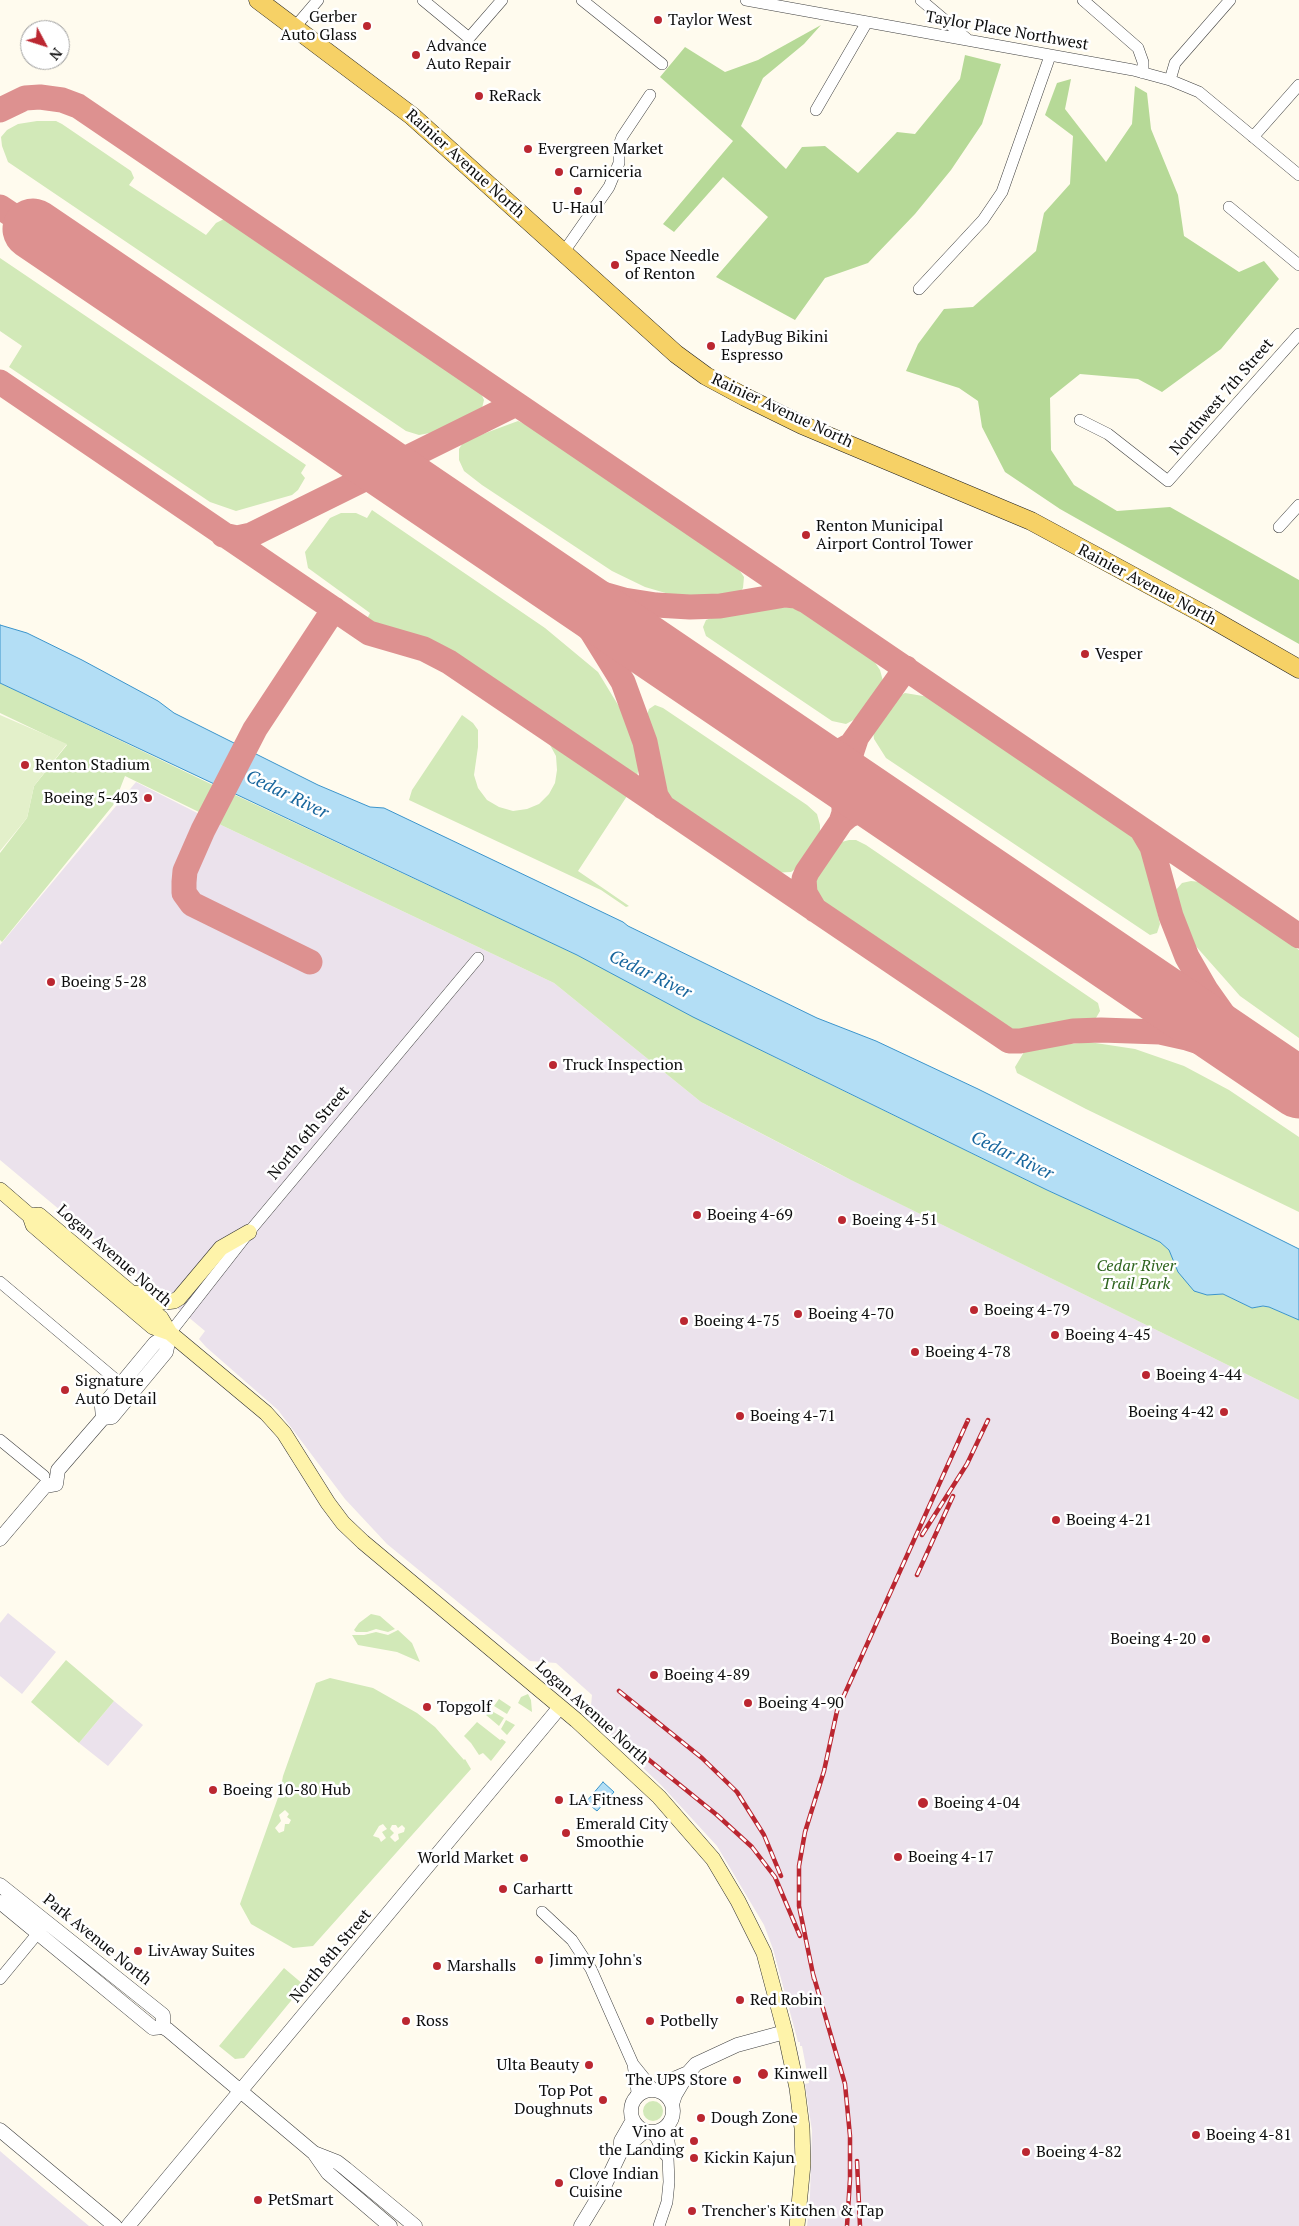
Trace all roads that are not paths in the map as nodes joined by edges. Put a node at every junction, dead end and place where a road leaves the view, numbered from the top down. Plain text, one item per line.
1 (318, 0) edge
2 (423, 0) edge
3 (502, 0) edge
4 (582, 0) edge
5 (752, 0) edge
6 (921, 0) edge
7 (1084, 0) edge
8 (1230, 0) edge
9 (262, 1) edge
10 (867, 22) junction
11 (295, 27) junction
12 (968, 40) junction
13 (1050, 56) junction
14 (662, 64) dead end
15 (1143, 73) junction
16 (1170, 80) junction
17 (1299, 85) edge
18 (650, 95) dead end
19 (816, 110) dead end
20 (1253, 137) junction
21 (1299, 175) edge
22 (1229, 207) dead end
23 (564, 252) junction
24 (1299, 265) edge
25 (919, 289) dead end
26 (1299, 334) edge
27 (1080, 420) dead end
28 (1299, 505) edge
29 (1279, 527) dead end
30 (1299, 669) edge
31 (478, 958) dead end
32 (0, 1190) edge
33 (30, 1216) junction
34 (248, 1232) junction
35 (0, 1282) edge
36 (128, 1291) junction
37 (170, 1333) junction
38 (121, 1384) junction
39 (103, 1418) junction
40 (0, 1440) edge
41 (50, 1480) junction
42 (0, 1539) edge
43 (560, 1707) junction
44 (0, 1885) edge
45 (0, 1902) edge
46 (542, 1912) dead end
47 (38, 1933) junction
48 (0, 1979) edge
49 (163, 2027) junction
50 (785, 2032) junction
51 (633, 2064) junction
52 (688, 2073) junction
53 (656, 2091) junction
54 (241, 2092) junction
55 (635, 2099) junction
56 (672, 2104) junction
57 (633, 2120) junction
58 (667, 2127) junction
59 (0, 2130) edge
60 (648, 2132) junction
61 (314, 2152) junction
62 (621, 2152) junction
63 (668, 2158) junction
64 (115, 2226) edge
65 (128, 2226) edge
66 (390, 2226) edge
67 (415, 2226) edge
68 (581, 2226) edge
69 (659, 2226) edge
70 (798, 2226) edge

1 - 11 street
2 - 3 street
4 - 14 street
5 - 10 street, Taylor Place Northwest
6 - 12 street
7 - 15 street
8 - 16 street
9 - 11 main road, Rainier Avenue North
10 - 12 street, Taylor Place Northwest
10 - 19 street
11 - 23 main road, Rainier Avenue North
12 - 13 street, Taylor Place Northwest
13 - 15 street, Taylor Place Northwest
13 - 25 street
15 - 16 street, Taylor Place Northwest
16 - 20 street, Taylor Place Northwest
17 - 20 street
18 - 23 street
20 - 21 street, Taylor Place Northwest
22 - 24 street
23 - 30 main road, Rainier Avenue North
26 - 27 street, Northwest 7th Street
28 - 29 street
31 - 34 street, North 6th Street
32 - 33 main road, Logan Avenue North
33 - 36 main road, Logan Avenue North
33 - 37 main road, Logan Avenue North
34 - 36 main road
34 - 37 street, North 6th Street
35 - 38 street
36 - 37 main road, Logan Avenue North
37 - 38 street, North 6th Street
37 - 39 street, North 6th Street
37 - 43 main road, Logan Avenue North
38 - 39 street, North 6th Street
39 - 41 street, North 6th Street
40 - 41 street
41 - 42 street, North 6th Street
43 - 50 main road, Logan Avenue North
43 - 54 street, North 8th Street
44 - 49 street, Park Avenue North
45 - 47 street, Park Avenue North
46 - 51 street
47 - 48 street
47 - 49 street, Park Avenue North
49 - 54 street, Park Avenue North
50 - 52 street
50 - 70 main road, Logan Avenue North
51 - 53 street
51 - 55 street
52 - 53 street
52 - 56 street
53 - 55 street
53 - 56 street
54 - 61 street, Park Avenue North
54 - 65 street, North 8th Street
55 - 57 street
56 - 58 street
57 - 60 street
57 - 62 street
58 - 60 street
58 - 63 street
59 - 64 street
60 - 62 street
60 - 63 street
61 - 66 street, Park Avenue North
61 - 67 street, Park Avenue North
62 - 68 street
63 - 69 street

